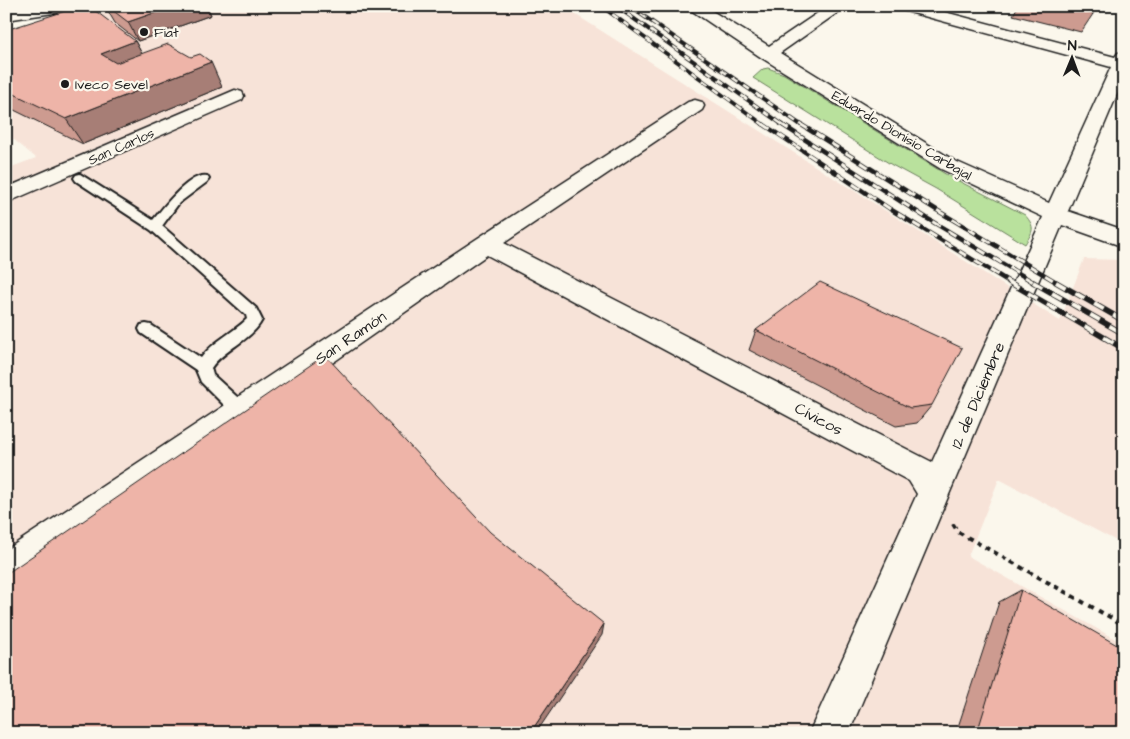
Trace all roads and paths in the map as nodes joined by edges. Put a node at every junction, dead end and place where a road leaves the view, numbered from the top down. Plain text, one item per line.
1 (67, 6) edge
2 (693, 6) edge
3 (839, 6) edge
4 (903, 6) edge
5 (6, 15) edge
6 (768, 54) junction
7 (1123, 62) edge
8 (235, 96) dead end
9 (695, 106) dead end
10 (80, 178) dead end
11 (203, 179) dead end
12 (7, 195) edge
13 (1055, 214) junction
14 (155, 227) junction
15 (1124, 239) edge
16 (486, 244) junction
17 (146, 330) dead end
18 (203, 367) junction
19 (241, 411) junction
20 (934, 493) junction
21 (6, 570) edge
22 (1124, 624) edge
23 (829, 733) edge

1 - 5 street
2 - 6 street, Eduardo Dionisio Carbajal
3 - 6 street
4 - 7 street
6 - 13 street, Eduardo Dionisio Carbajal
7 - 13 street, 12 de Diciembre
8 - 12 street, San Carlos
9 - 16 street, San Ramón
10 - 14 lane
11 - 14 lane
13 - 15 street, Eduardo Dionisio Carbajal
13 - 20 street, 12 de Diciembre
14 - 18 lane
16 - 19 street, San Ramón
16 - 20 street, Cívicos
17 - 18 lane
18 - 19 lane
19 - 21 street, San Ramón
20 - 22 path
20 - 23 street, 12 de Diciembre

